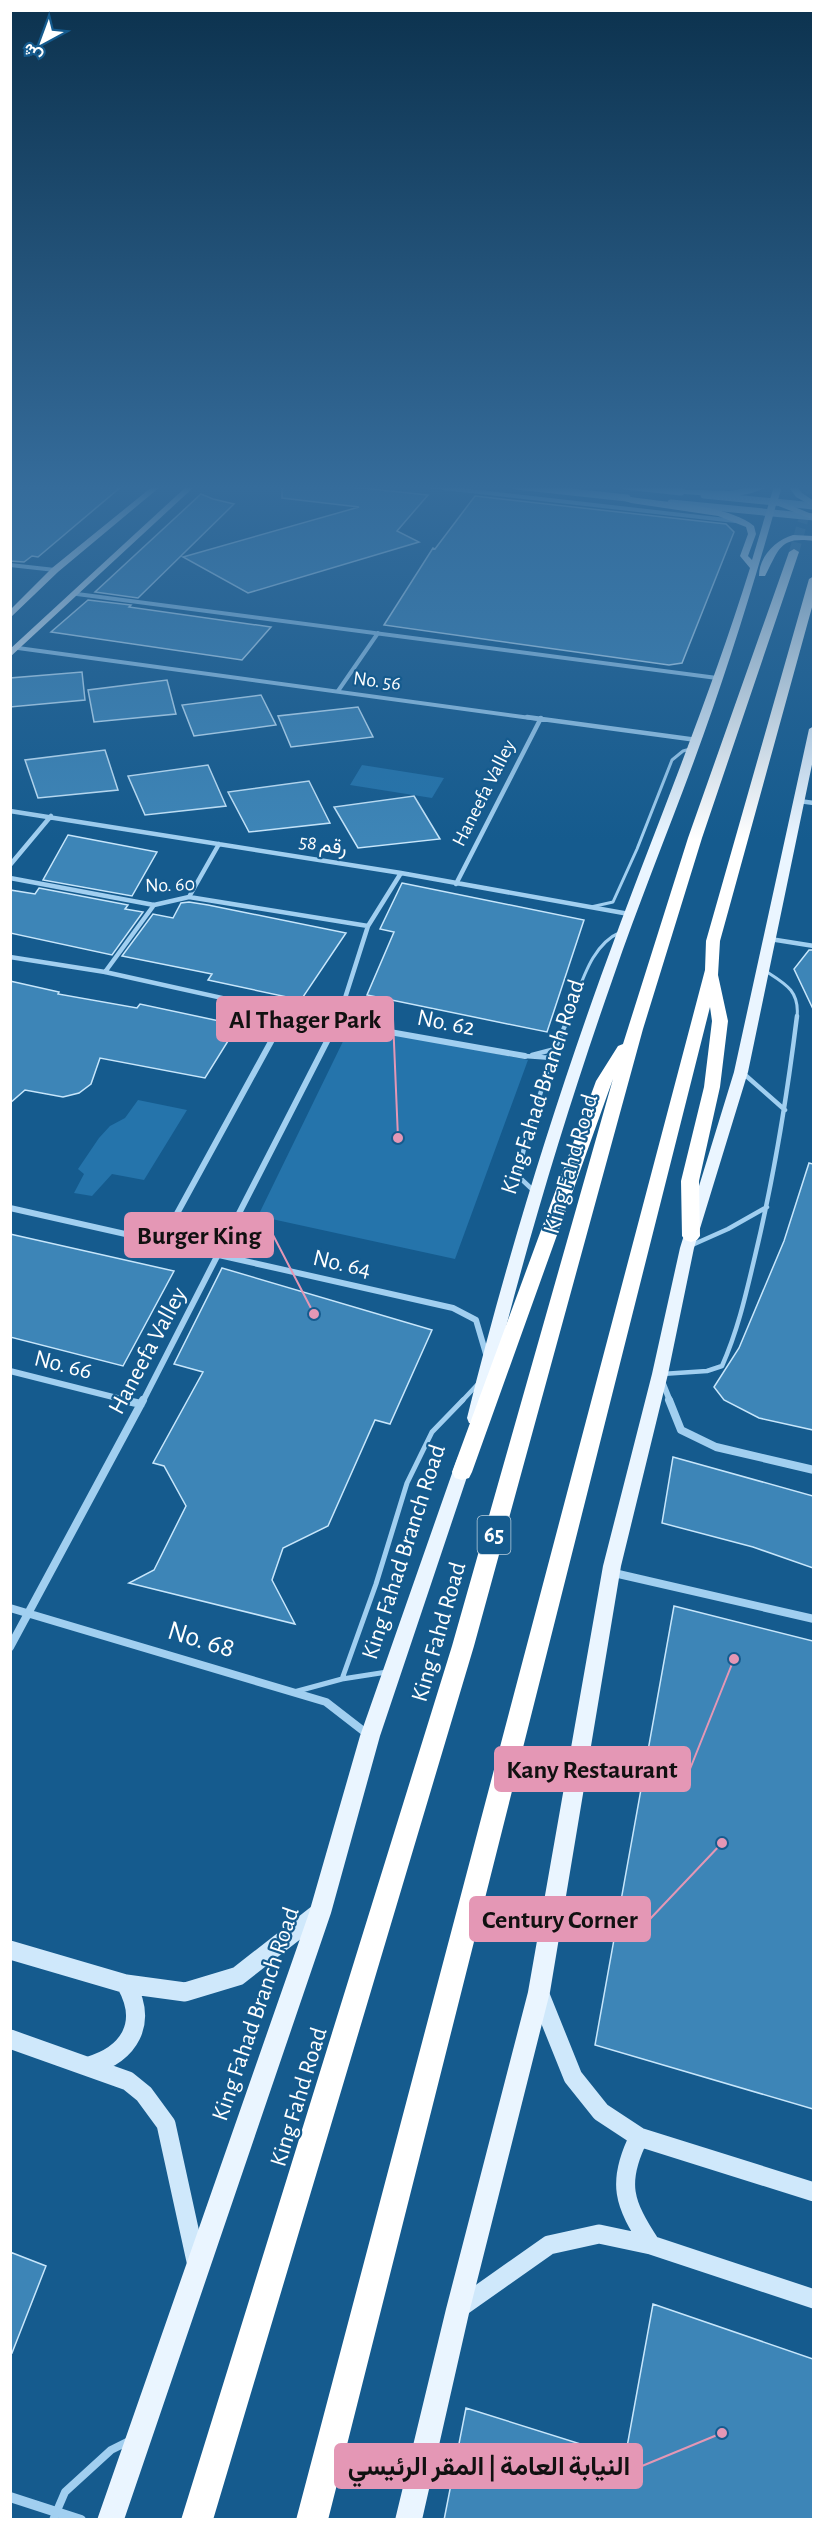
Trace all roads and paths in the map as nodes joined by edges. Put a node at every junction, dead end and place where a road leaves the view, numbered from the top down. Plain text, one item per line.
1 (21, 604) edge
2 (65, 604) edge
3 (154, 604) edge
4 (743, 604) edge
5 (776, 604) edge
6 (806, 604) edge
7 (10, 615) edge
8 (378, 633) junction
9 (14, 651) edge
10 (717, 678) junction
11 (338, 692) junction
12 (541, 718) junction
13 (813, 729) edge
14 (695, 744) junction
15 (799, 801) junction
16 (813, 803) edge
17 (10, 811) edge
18 (51, 816) junction
19 (219, 844) junction
20 (10, 866) edge
21 (401, 873) junction
22 (10, 878) edge
23 (456, 884) junction
24 (189, 897) junction
25 (154, 905) junction
26 (589, 907) junction
27 (629, 914) junction
28 (368, 926) junction
29 (623, 931) junction
30 (769, 939) junction
31 (813, 946) edge
32 (10, 957) edge
33 (762, 969) junction
34 (712, 970) junction
35 (105, 972) junction
36 (286, 1013) junction
37 (338, 1022) junction
38 (635, 1029) junction
39 (525, 1056) junction
40 (741, 1072) junction
41 (784, 1110) junction
42 (537, 1193) junction
43 (767, 1207) junction
44 (10, 1208) edge
45 (162, 1241) junction
46 (689, 1242) junction
47 (219, 1254) junction
48 (10, 1371) edge
49 (485, 1372) junction
50 (660, 1374) junction
51 (141, 1404) junction
52 (813, 1470) edge
53 (462, 1472) junction
54 (611, 1572) junction
55 (10, 1608) edge
56 (29, 1612) junction
57 (813, 1620) edge
58 (10, 1647) edge
59 (393, 1672) junction
60 (342, 1679) junction
61 (294, 1692) junction
62 (370, 1736) junction
63 (320, 1913) junction
64 (10, 1950) edge
65 (126, 1984) junction
66 (539, 1992) junction
67 (10, 2039) edge
68 (88, 2067) junction
69 (639, 2137) junction
70 (813, 2192) edge
71 (651, 2245) junction
72 (197, 2266) junction
73 (813, 2299) edge
74 (458, 2309) junction
75 (139, 2436) junction
76 (10, 2497) edge
77 (55, 2516) edge
78 (81, 2520) edge
79 (110, 2520) edge
80 (197, 2520) edge
81 (312, 2520) edge
82 (408, 2520) edge

1 - 7 main road
2 - 9 main road
3 - 8 street
4 - 10 main road, King Fahad Branch Road
5 - 38 highway, King Fahd Road / 65
6 - 34 highway
8 - 10 street
8 - 11 street
9 - 11 street, No. 56
10 - 14 main road, King Fahad Branch Road
11 - 12 street, No. 56
12 - 14 street, No. 56
12 - 23 street, Haneefa Valley
13 - 15 main road
14 - 26 lane
14 - 27 main road, King Fahad Branch Road
15 - 16 street
15 - 30 main road
17 - 18 street, رقم 58
18 - 19 street, رقم 58
18 - 20 street
19 - 21 street, رقم 58
19 - 24 street
21 - 23 street, رقم 58
21 - 28 street, Haneefa Valley
22 - 25 street, No. 60
23 - 26 street, رقم 58
24 - 25 street, No. 60
24 - 28 street, No. 60
25 - 35 street
26 - 27 street, رقم 58
27 - 29 main road, King Fahad Branch Road
28 - 37 street, Haneefa Valley
29 - 39 lane
29 - 42 main road, King Fahad Branch Road
30 - 31 street
30 - 33 main road
32 - 35 street, No. 62
33 - 40 main road
33 - 41 lane
34 - 46 highway
34 - 81 highway
35 - 36 street, No. 62
36 - 37 street, No. 62
36 - 45 street
37 - 39 street, No. 62
37 - 47 street, Haneefa Valley
38 - 53 highway
38 - 80 highway, King Fahd Road / 65
39 - 42 lane, No. 62
40 - 41 lane
40 - 46 main road
41 - 43 lane
42 - 49 main road, King Fahad Branch Road
43 - 46 lane
43 - 50 lane
44 - 45 street, No. 64
45 - 47 street, No. 64
46 - 50 main road
47 - 49 street, No. 64
47 - 51 street, Haneefa Valley
48 - 51 street, No. 66
49 - 53 main road, King Fahad Branch Road
49 - 60 lane
50 - 52 street
50 - 54 main road
51 - 56 street, Haneefa Valley
53 - 59 main road, King Fahad Branch Road
54 - 57 street
54 - 66 main road
55 - 56 street, No. 68
56 - 58 street, Haneefa Valley
56 - 61 street, No. 68
59 - 60 lane
59 - 62 main road, King Fahad Branch Road
60 - 61 lane
61 - 62 street, No. 68
62 - 63 main road, King Fahad Branch Road
63 - 65 street
63 - 72 main road, King Fahad Branch Road
64 - 65 street
65 - 68 street
66 - 69 street
66 - 74 main road
67 - 68 street
68 - 72 street
69 - 70 street
69 - 71 street
71 - 73 street
71 - 74 street
72 - 75 main road, King Fahad Branch Road
74 - 82 main road
75 - 77 lane
75 - 79 main road, King Fahad Branch Road
76 - 77 street
77 - 78 street

